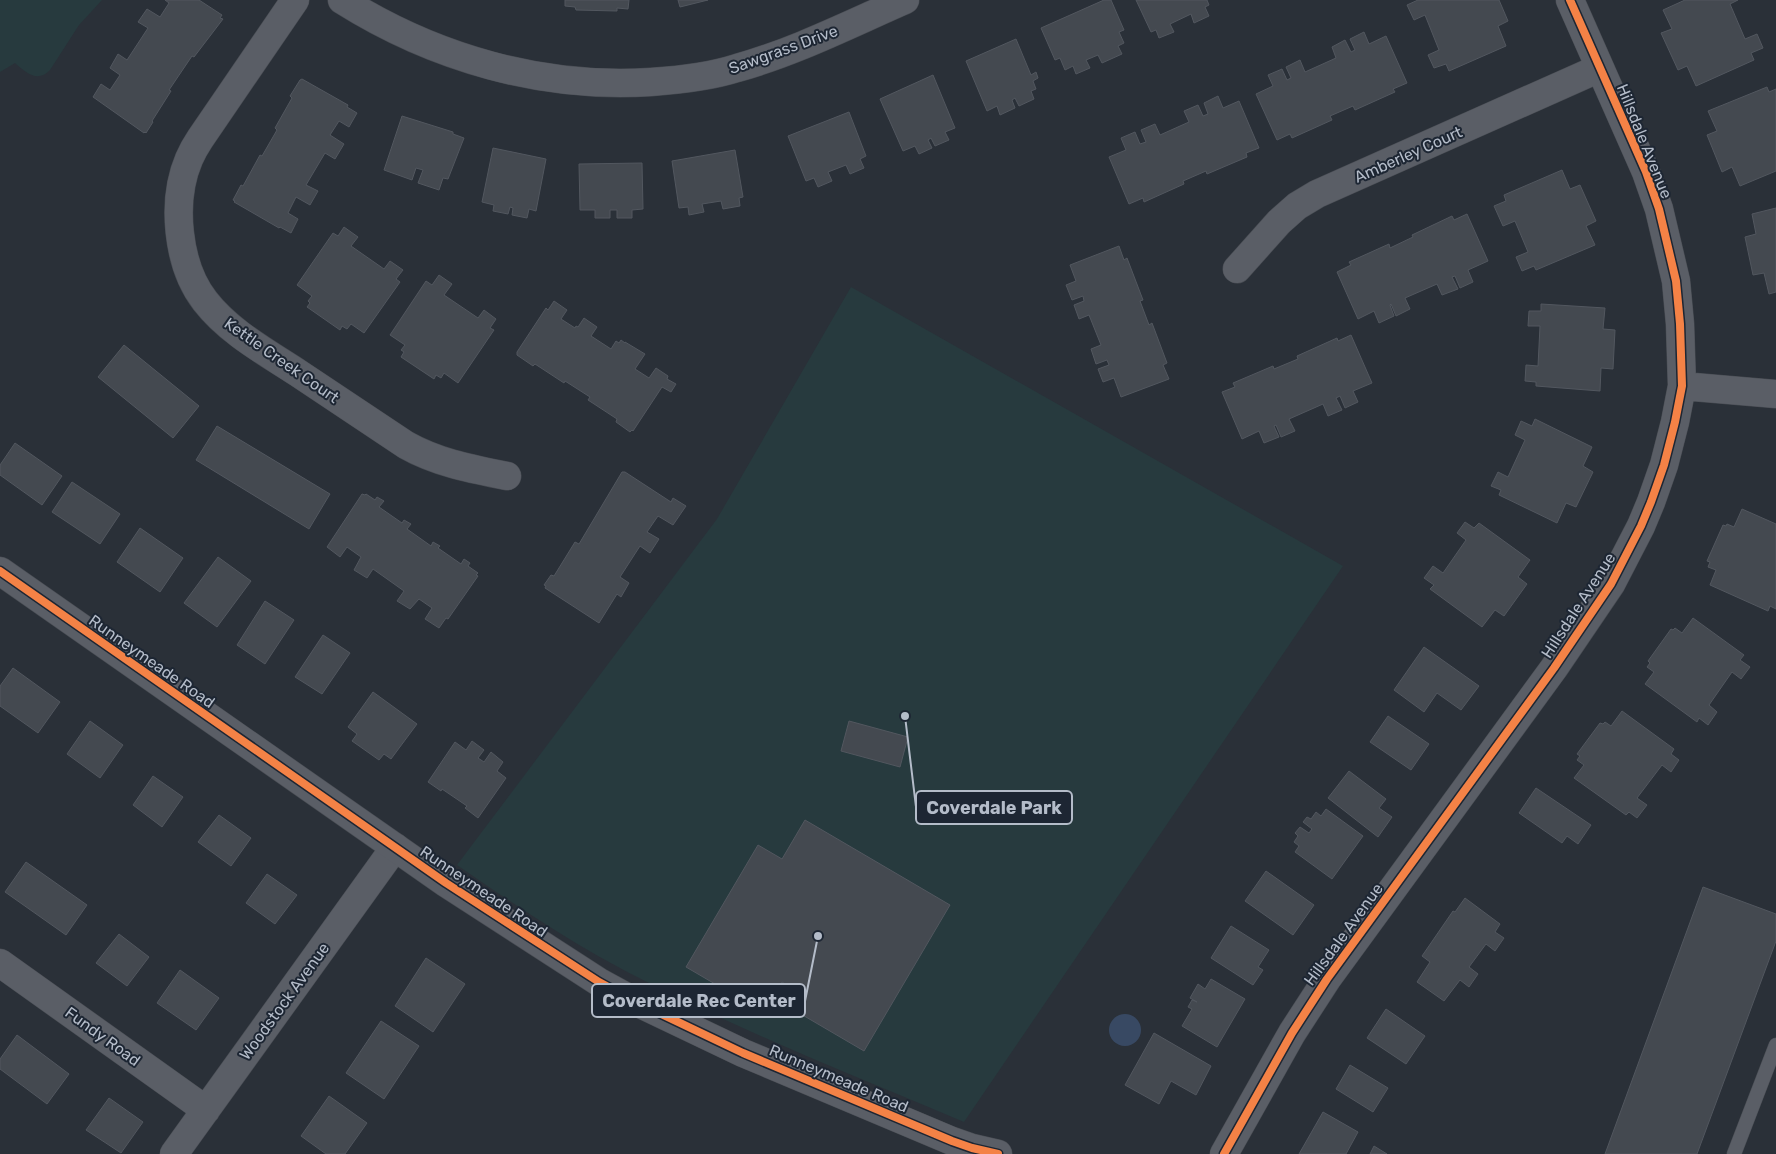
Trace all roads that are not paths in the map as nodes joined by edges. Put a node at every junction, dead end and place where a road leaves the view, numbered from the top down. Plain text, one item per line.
1 (295, 0) edge
2 (342, 0) edge
3 (906, 0) edge
4 (1570, 0) edge
5 (1600, 68) junction
6 (1237, 269) dead end
7 (1682, 386) junction
8 (1776, 394) edge
9 (507, 476) dead end
10 (0, 571) edge
11 (395, 847) junction
12 (0, 962) edge
13 (1776, 1045) edge
14 (206, 1110) junction
15 (980, 1152) edge
16 (174, 1154) edge
17 (1224, 1154) edge
18 (1734, 1154) edge

1 - 9 street, Kettle Creek Court
2 - 3 street, Sawgrass Drive
4 - 5 street, Hillsdale Avenue
5 - 6 street, Amberley Court
5 - 7 street, Hillsdale Avenue
7 - 8 street
7 - 17 street, Hillsdale Avenue
10 - 11 street, Runneymeade Road
11 - 14 street, Woodstock Avenue
11 - 15 street, Runneymeade Road
12 - 14 street, Fundy Road
13 - 18 lane
14 - 16 street, Woodstock Avenue

